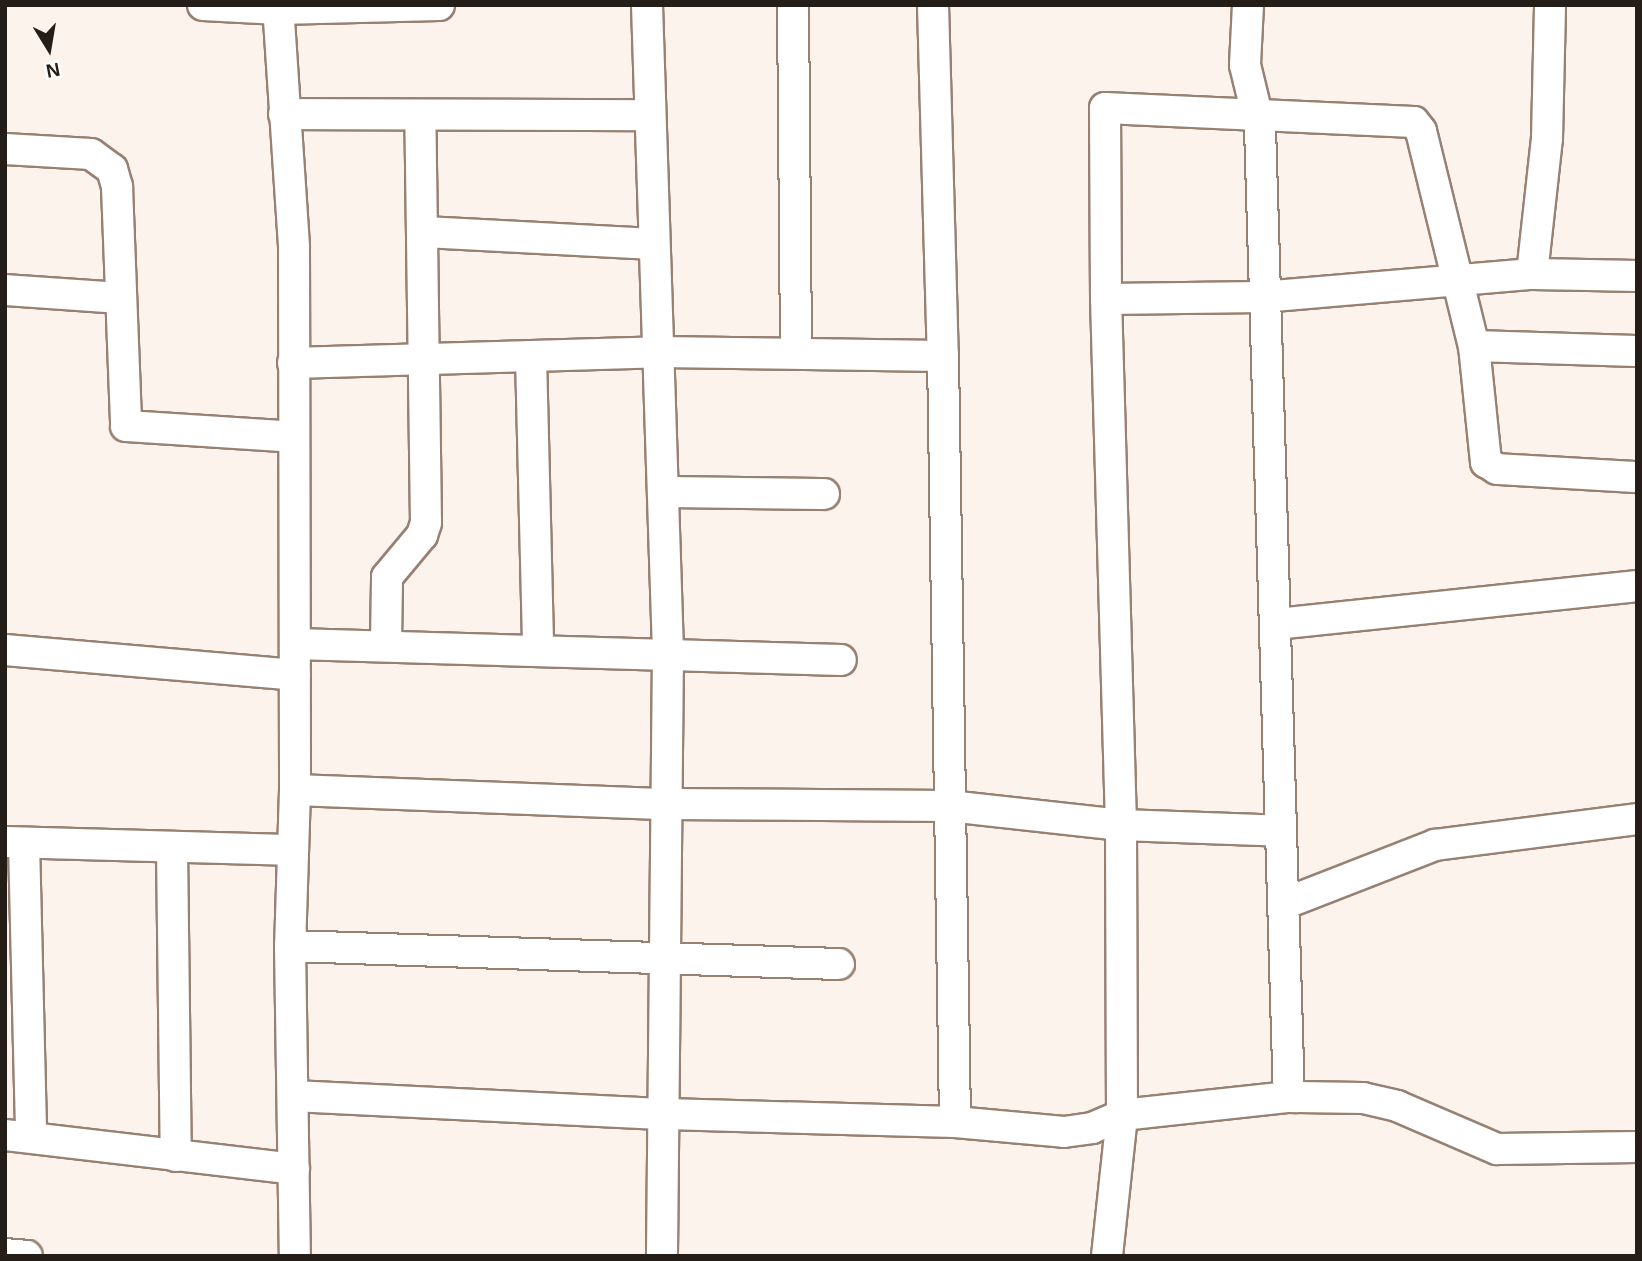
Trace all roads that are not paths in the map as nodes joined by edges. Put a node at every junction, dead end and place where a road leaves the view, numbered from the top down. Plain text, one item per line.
1 (203, 5) edge
2 (439, 5) edge
3 (647, 5) edge
4 (793, 5) edge
5 (933, 5) edge
6 (1248, 5) edge
7 (1550, 5) edge
8 (397, 6) edge
9 (278, 7) edge
10 (284, 114) junction
11 (420, 115) junction
12 (647, 115) junction
13 (1258, 116) junction
14 (5, 149) edge
15 (425, 232) junction
16 (653, 244) junction
17 (1532, 274) junction
18 (1637, 276) edge
19 (1458, 278) junction
20 (5, 290) edge
21 (1262, 297) junction
22 (120, 298) junction
23 (1106, 299) junction
24 (1474, 346) junction
25 (1637, 351) edge
26 (659, 352) junction
27 (796, 352) junction
28 (531, 356) junction
29 (943, 356) junction
30 (426, 360) junction
31 (293, 363) junction
32 (294, 437) junction
33 (1637, 477) edge
34 (664, 492) junction
35 (824, 494) dead end
36 (1637, 586) edge
37 (1276, 624) junction
38 (295, 644) junction
39 (386, 644) junction
40 (538, 648) junction
41 (5, 650) edge
42 (668, 652) junction
43 (841, 660) dead end
44 (295, 675) junction
45 (295, 790) junction
46 (667, 804) junction
47 (949, 806) junction
48 (1637, 819) edge
49 (1121, 825) junction
50 (1281, 831) junction
51 (15, 843) edge
52 (172, 847) junction
53 (290, 850) junction
54 (1286, 903) junction
55 (290, 946) junction
56 (664, 960) junction
57 (839, 964) dead end
58 (293, 1096) junction
59 (1289, 1097) junction
60 (666, 1114) junction
61 (1122, 1115) junction
62 (955, 1122) junction
63 (18, 1136) edge
64 (1637, 1147) edge
65 (176, 1157) junction
66 (294, 1169) junction
67 (5, 1254) edge
68 (27, 1256) edge
69 (295, 1256) edge
70 (662, 1256) edge
71 (1107, 1256) edge

1 - 9 street
2 - 8 street
3 - 12 street
4 - 27 street
5 - 29 street
6 - 13 street
7 - 17 street
8 - 9 street
9 - 10 street
10 - 11 street
10 - 31 street
11 - 12 street
11 - 15 street
12 - 16 street
13 - 19 street
13 - 21 street
13 - 23 street
14 - 22 street
15 - 16 street
15 - 30 street
16 - 26 street
17 - 18 street
17 - 19 street
19 - 21 street
19 - 24 street
20 - 22 street
21 - 23 street
21 - 37 street
22 - 32 street
23 - 49 street
24 - 25 street
24 - 33 street
26 - 27 street
26 - 28 street
26 - 34 street
27 - 29 street
28 - 30 street
28 - 40 street
29 - 47 street
30 - 31 street
30 - 39 street
31 - 32 street
32 - 38 street
34 - 35 street
34 - 42 street
36 - 37 street
37 - 50 street
38 - 39 street
38 - 44 street
39 - 40 street
40 - 42 street
41 - 44 street
42 - 43 street
42 - 46 street
44 - 45 street
45 - 46 street
45 - 53 street
46 - 47 street
46 - 56 street
47 - 49 street
47 - 62 street
48 - 54 street
49 - 50 street
49 - 61 street
50 - 54 street
51 - 52 street
51 - 63 street
52 - 53 street
52 - 65 street
53 - 55 street
54 - 59 street
55 - 56 street
55 - 58 street
56 - 57 street
56 - 60 street
58 - 60 street
58 - 66 street
59 - 61 street
59 - 64 street
60 - 62 street
60 - 70 street
61 - 62 street
61 - 71 street
63 - 65 street
65 - 66 street
66 - 69 street
67 - 68 street

